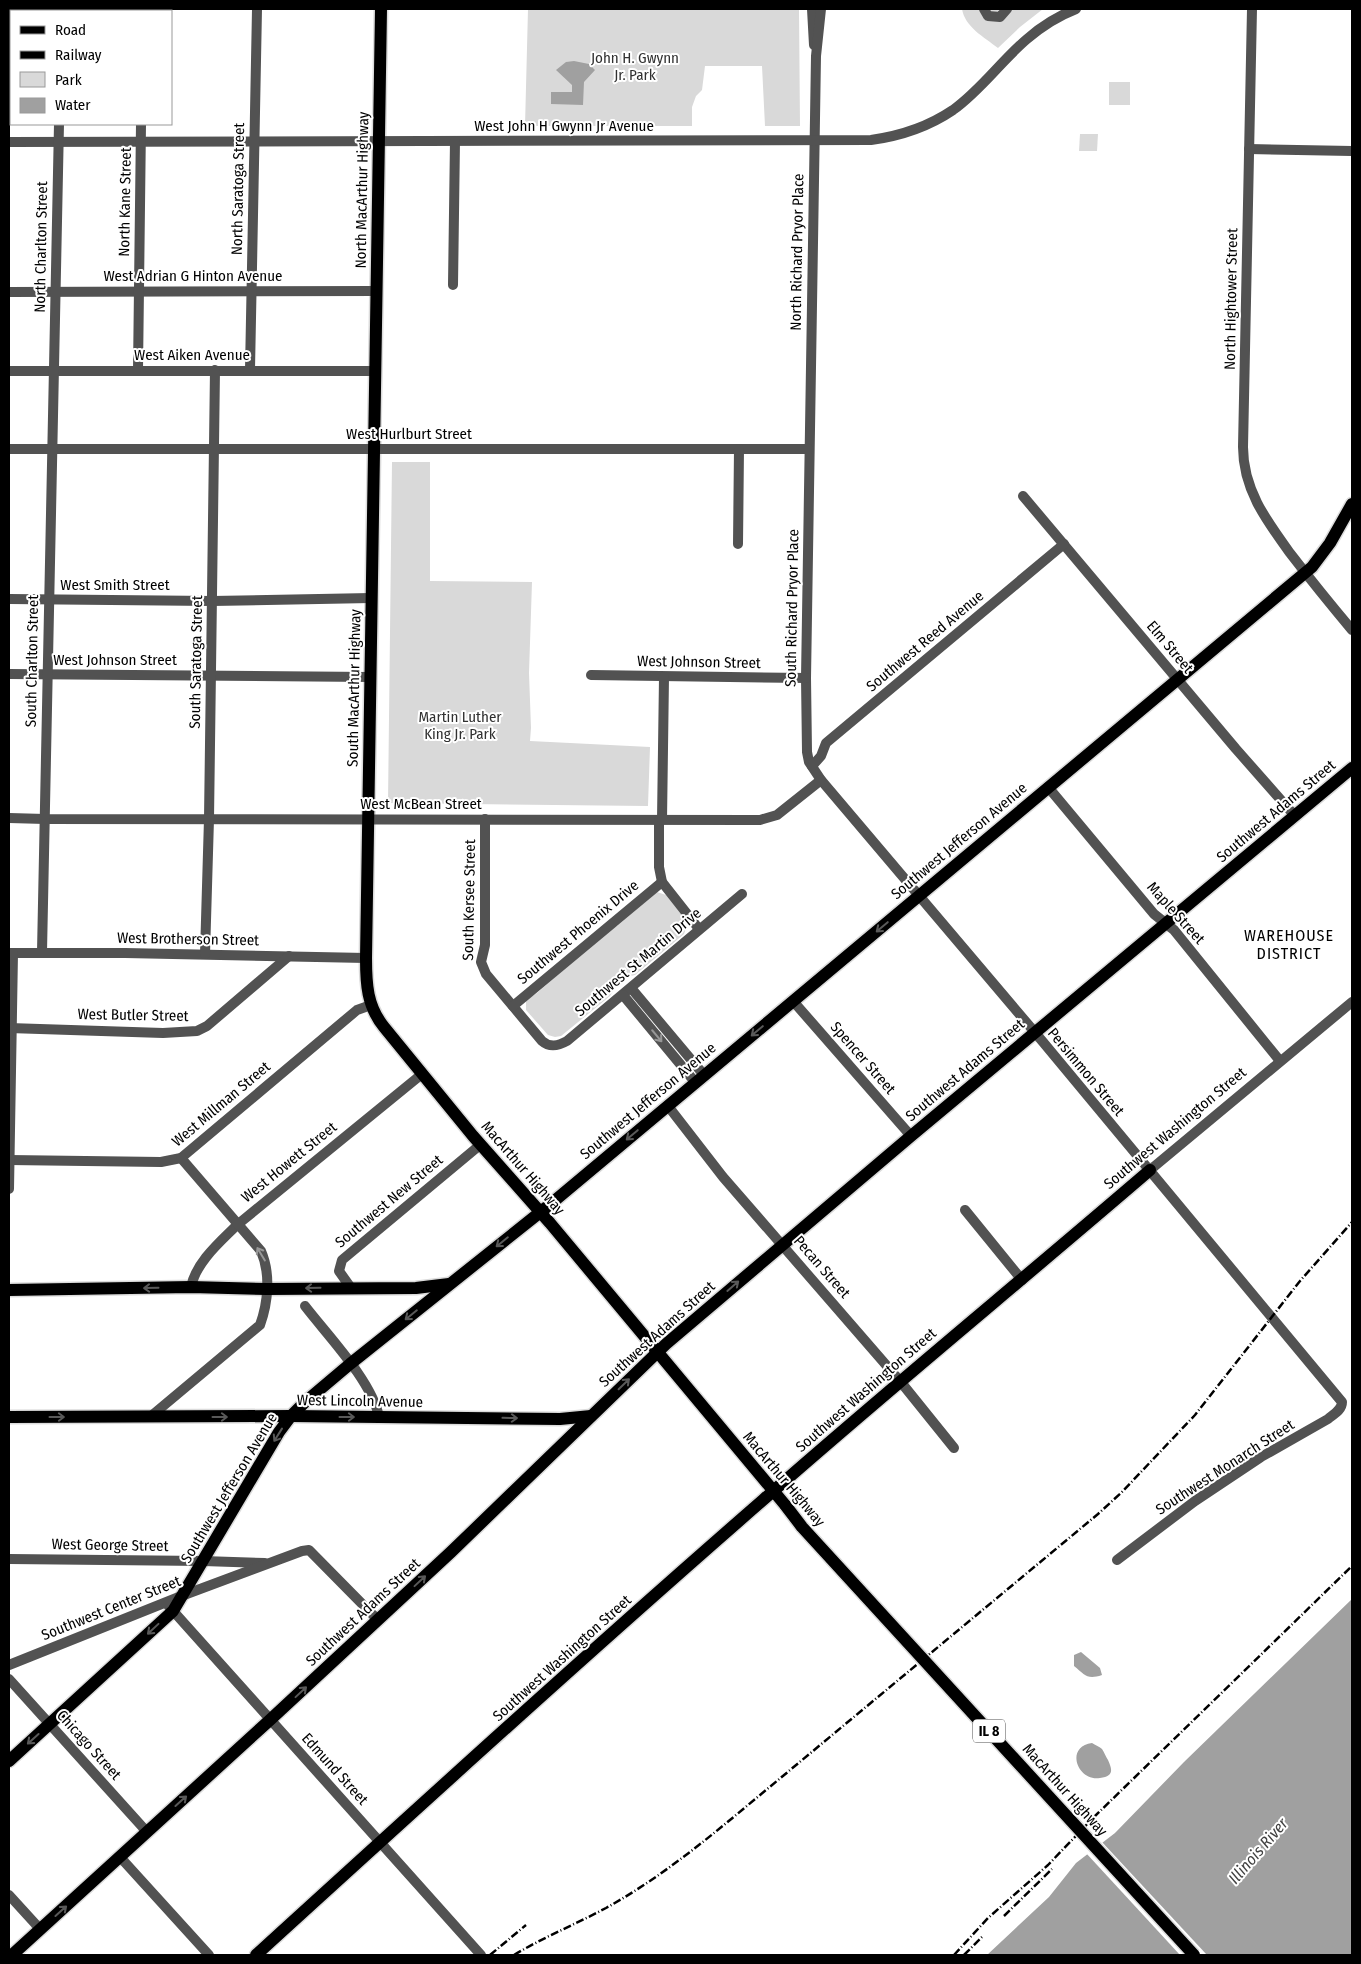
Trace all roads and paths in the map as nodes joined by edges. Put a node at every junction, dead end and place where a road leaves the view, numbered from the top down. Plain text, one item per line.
1 (256, 9) edge
2 (381, 9) edge
3 (812, 9) edge
4 (821, 9) edge
5 (984, 9) edge
6 (1008, 9) edge
7 (1076, 9) edge
8 (1252, 9) edge
9 (816, 56) junction
10 (59, 125) edge
11 (141, 125) edge
12 (379, 140) junction
13 (254, 141) junction
14 (455, 141) junction
15 (9, 142) edge
16 (58, 142) junction
17 (141, 142) junction
18 (814, 142) junction
19 (1249, 149) junction
20 (1352, 151) edge
21 (453, 285) dead end
22 (138, 291) junction
23 (250, 291) junction
24 (9, 292) edge
25 (54, 292) junction
26 (377, 292) junction
27 (9, 370) edge
28 (53, 370) junction
29 (138, 370) junction
30 (215, 370) junction
31 (250, 370) junction
32 (375, 371) junction
33 (9, 449) edge
34 (52, 449) junction
35 (215, 449) junction
36 (373, 449) junction
37 (739, 449) junction
38 (809, 449) junction
39 (1023, 496) dead end
40 (1352, 504) edge
41 (738, 544) dead end
42 (1064, 544) junction
43 (1305, 573) junction
44 (371, 598) junction
45 (9, 599) edge
46 (48, 600) junction
47 (212, 601) junction
48 (1352, 630) edge
49 (9, 674) edge
50 (47, 674) junction
51 (591, 675) dead end
52 (211, 676) junction
53 (370, 677) junction
54 (664, 677) junction
55 (806, 678) junction
56 (1177, 679) junction
57 (812, 766) junction
58 (1352, 768) edge
59 (820, 780) junction
60 (1048, 787) junction
61 (1295, 816) junction
62 (9, 818) edge
63 (45, 819) junction
64 (209, 819) junction
65 (368, 819) junction
66 (485, 819) junction
67 (661, 820) junction
68 (662, 882) junction
69 (742, 894) dead end
70 (919, 896) junction
71 (1165, 924) junction
72 (699, 929) junction
73 (42, 952) junction
74 (11, 953) edge
75 (205, 954) junction
76 (289, 956) junction
77 (366, 958) junction
78 (627, 991) junction
79 (793, 1001) junction
80 (1352, 1002) edge
81 (370, 1005) junction
82 (513, 1006) junction
83 (10, 1028) edge
84 (1034, 1033) junction
85 (550, 1046) joint
86 (1280, 1061) junction
87 (422, 1074) junction
88 (700, 1079) junction
89 (668, 1106) junction
90 (911, 1136) junction
91 (480, 1144) junction
92 (181, 1158) junction
93 (9, 1160) edge
94 (1150, 1170) junction
95 (9, 1189) edge
96 (964, 1210) dead end
97 (540, 1212) junction
98 (237, 1225) junction
99 (783, 1244) junction
100 (1022, 1280) junction
101 (449, 1284) junction
102 (191, 1287) junction
103 (351, 1288) junction
104 (267, 1289) junction
105 (9, 1290) edge
106 (305, 1306) dead end
107 (657, 1352) junction
108 (350, 1364) junction
109 (900, 1381) junction
110 (1338, 1397) joint
111 (291, 1416) junction
112 (591, 1416) junction
113 (9, 1417) edge
114 (150, 1417) junction
115 (379, 1417) junction
116 (954, 1448) dead end
117 (774, 1491) junction
118 (9, 1559) edge
119 (1117, 1560) dead end
120 (203, 1561) junction
121 (272, 1563) junction
122 (184, 1595) junction
123 (170, 1607) junction
124 (378, 1620) junction
125 (9, 1665) edge
126 (9, 1679) edge
127 (271, 1720) junction
128 (50, 1724) junction
129 (9, 1761) edge
130 (147, 1832) junction
131 (381, 1841) junction
132 (120, 1857) junction
133 (9, 1895) edge
134 (40, 1929) junction
135 (12, 1955) edge
136 (209, 1955) edge
137 (256, 1955) edge
138 (481, 1955) edge
139 (1194, 1955) edge

1 - 13 street, North Saratoga Street
2 - 12 main road, North MacArthur Highway
3 - 9 street, North Richard Pryor Place
4 - 9 street, North Richard Pryor Place
5 - 6 street
7 - 18 street, West John H Gwynn Jr Avenue
8 - 19 street, North Hightower Street
9 - 18 street, North Richard Pryor Place
10 - 16 street, North Charlton Street
11 - 17 street, North Kane Street
12 - 13 street, West John H Gwynn Jr Avenue
12 - 14 street, West John H Gwynn Jr Avenue
12 - 26 main road, North MacArthur Highway
13 - 17 street, West John H Gwynn Jr Avenue
13 - 23 street, North Saratoga Street
14 - 18 street, West John H Gwynn Jr Avenue
14 - 21 street
15 - 16 street, West John H Gwynn Jr Avenue
16 - 17 street, West John H Gwynn Jr Avenue
16 - 25 street, North Charlton Street
17 - 22 street, North Kane Street
18 - 38 street, North Richard Pryor Place
19 - 20 street
19 - 43 street, North Hightower Street
22 - 23 street, West Adrian G Hinton Avenue
22 - 25 street, West Adrian G Hinton Avenue
22 - 29 street, North Kane Street
23 - 26 street, West Adrian G Hinton Avenue
23 - 31 street, North Saratoga Street
24 - 25 street, West Adrian G Hinton Avenue
25 - 28 street, North Charlton Street
26 - 32 main road, North MacArthur Highway
27 - 28 street, West Aiken Avenue
28 - 29 street, West Aiken Avenue
28 - 34 street, South Charlton Street
29 - 30 street, West Aiken Avenue
30 - 31 street, West Aiken Avenue
30 - 35 street, South Saratoga Street
31 - 32 street, West Aiken Avenue
32 - 36 main road, South MacArthur Highway
33 - 34 street, West Hurlburt Street
34 - 35 street, West Hurlburt Street
34 - 46 street, South Charlton Street
35 - 36 street, West Hurlburt Street
35 - 47 street, South Saratoga Street
36 - 37 street, West Hurlburt Street
36 - 44 main road, South MacArthur Highway
37 - 38 street, West Hurlburt Street
37 - 41 street
38 - 55 street, South Richard Pryor Place
39 - 42 street, Elm Street
40 - 43 main road, Southwest Jefferson Avenue
42 - 56 street, Elm Street
42 - 57 street, Southwest Reed Avenue
43 - 48 street, North Hightower Street
43 - 56 main road, Southwest Jefferson Avenue
44 - 47 street, West Smith Street
44 - 53 main road, South MacArthur Highway
45 - 46 street, West Smith Street
46 - 47 street, West Smith Street
46 - 50 street, South Charlton Street
47 - 52 street, South Saratoga Street
49 - 50 street, West Johnson Street
50 - 52 street, West Johnson Street
50 - 63 street, South Charlton Street
51 - 54 street, West Johnson Street
52 - 53 street, West Johnson Street
52 - 64 street, South Saratoga Street
53 - 65 main road, South MacArthur Highway
54 - 55 street, West Johnson Street
54 - 67 street
55 - 57 street, South Richard Pryor Place
56 - 60 main road, Southwest Jefferson Avenue
56 - 61 street, Elm Street
57 - 59 street, Persimmon Street
58 - 61 main road, Southwest Adams Street
59 - 67 street, West McBean Street
59 - 70 street, Persimmon Street
60 - 70 main road, Southwest Jefferson Avenue
60 - 71 street, Maple Street
61 - 71 main road, Southwest Adams Street
62 - 63 street, West McBean Street
63 - 64 street, West McBean Street
63 - 73 street, South Charlton Street
64 - 65 street, West McBean Street
64 - 75 street, South Saratoga Street
65 - 66 street, West McBean Street
65 - 77 main road, South MacArthur Highway
66 - 67 street, West McBean Street
66 - 82 street, South Kersee Street
67 - 68 street
68 - 72 street
68 - 82 street, Southwest Phoenix Drive
69 - 72 street, Southwest St Martin Drive
70 -> 79 main road, Southwest Jefferson Avenue
70 - 84 street, Persimmon Street
71 - 84 main road, Southwest Adams Street
71 - 86 street, Maple Street
72 - 78 street, Southwest St Martin Drive
73 - 74 street, West Brotherson Street
73 - 75 street, West Brotherson Street
74 - 83 street
75 - 76 street, West Brotherson Street
76 - 77 street, West Brotherson Street
76 - 83 street, West Butler Street
77 - 81 main road, South MacArthur Highway
78 - 85 street, Southwest St Martin Drive
78 - 88 street
79 -> 88 main road, Southwest Jefferson Avenue
79 - 90 street, Spencer Street
80 - 86 street, Southwest Washington Street
81 - 87 main road, MacArthur Highway
81 - 92 street, West Millman Street
82 - 85 street, South Kersee Street
83 - 93 street
84 - 90 main road, Southwest Adams Street
84 - 94 street, Persimmon Street
86 - 94 street, Southwest Washington Street
87 - 91 main road, MacArthur Highway
87 - 98 street, West Howett Street
88 - 89 main road, Southwest Jefferson Avenue
89 -> 97 main road, Southwest Jefferson Avenue
89 - 99 street, Pecan Street
90 - 99 main road, Southwest Adams Street
91 - 97 main road, MacArthur Highway
91 - 103 street, Southwest New Street
92 - 93 street, West Millman Street
92 - 98 street
93 - 95 street
94 - 100 main road, Southwest Washington Street
94 - 110 street, Persimmon Street
96 - 100 street
97 -> 101 main road, Southwest Jefferson Avenue
97 - 107 main road, MacArthur Highway / IL 8
98 - 102 street, West Howett Street
104 -> 98 street
107 -> 99 main road, Southwest Adams Street
99 - 109 street, Pecan Street
100 - 109 main road, Southwest Washington Street
101 - 103 main road
101 -> 108 main road, Southwest Jefferson Avenue
102 - 104 main road
102 -> 105 main road
103 -> 104 main road
104 - 114 street
106 - 108 street
112 -> 107 main road, Southwest Adams Street
107 - 117 main road, MacArthur Highway / IL 8
108 - 111 main road, Southwest Jefferson Avenue
108 - 115 street
109 - 116 street, Pecan Street
109 - 117 main road, Southwest Washington Street
110 - 119 street, Southwest Monarch Street
114 -> 111 main road, West Lincoln Avenue
111 -> 115 main road, West Lincoln Avenue
111 -> 120 main road, Southwest Jefferson Avenue
115 -> 112 main road, West Lincoln Avenue
124 -> 112 main road, Southwest Adams Street
113 -> 114 main road, West Lincoln Avenue
117 - 131 main road, Southwest Washington Street
117 - 139 main road, MacArthur Highway / IL 8, bridge
118 - 120 street, West George Street
120 - 121 street, West George Street
120 - 122 main road, Southwest Jefferson Avenue
121 - 122 street, Southwest Center Street
121 - 124 street, Southwest Center Street
122 - 123 main road, Southwest Jefferson Avenue
123 - 125 street, Southwest Center Street
123 - 127 street, Edmund Street
123 -> 128 main road, Southwest Jefferson Avenue
127 -> 124 main road, Southwest Adams Street
126 - 128 street, Chicago Street
130 -> 127 main road, Southwest Adams Street
127 - 131 street, Edmund Street
128 -> 129 main road, Southwest Jefferson Avenue
128 - 130 street, Chicago Street
130 - 132 main road, Southwest Adams Street
131 - 137 main road, Southwest Washington Street
131 - 138 street, Edmund Street
134 -> 132 main road, Southwest Adams Street
132 - 136 street
133 - 134 street
134 - 135 main road, Southwest Adams Street

